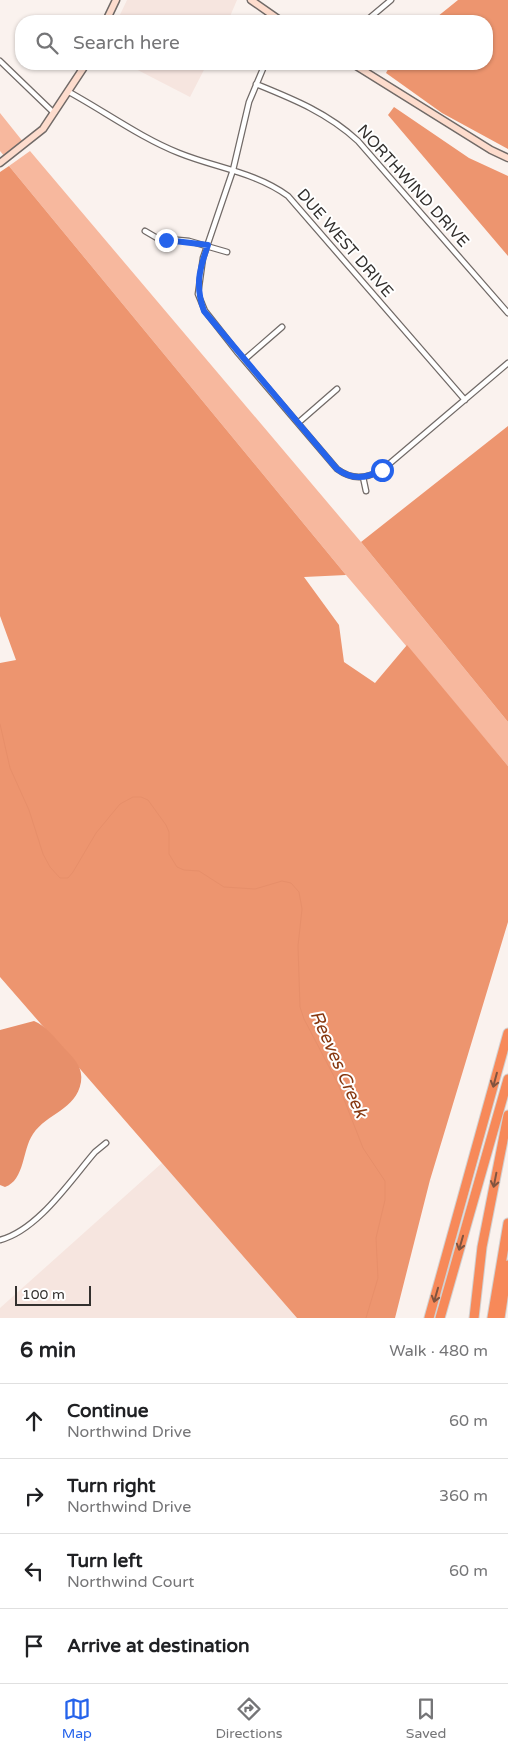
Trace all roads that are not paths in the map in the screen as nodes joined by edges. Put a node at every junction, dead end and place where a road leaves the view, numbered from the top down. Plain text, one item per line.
1 (116, 0) edge
2 (251, 0) edge
3 (391, 0) edge
4 (109, 15) edge
5 (272, 15) edge
6 (373, 15) edge
7 (0, 61) edge
8 (82, 70) edge
9 (262, 70) edge
10 (363, 70) edge
11 (256, 84) junction
12 (69, 92) junction
13 (54, 113) junction
14 (508, 158) edge
15 (0, 163) edge
16 (233, 170) junction
17 (145, 231) dead end
18 (208, 245) junction
19 (227, 252) dead end
20 (508, 313) edge
21 (282, 327) dead end
22 (244, 360) junction
23 (508, 363) edge
24 (337, 388) dead end
25 (466, 400) junction
26 (298, 423) junction
27 (363, 477) junction
28 (366, 491) dead end
29 (508, 1033) edge
30 (508, 1079) edge
31 (508, 1115) edge
32 (106, 1143) dead end
33 (508, 1223) edge
34 (0, 1240) edge
35 (508, 1265) edge
36 (430, 1318) edge
37 (440, 1318) edge
38 (474, 1318) edge
39 (492, 1318) edge
40 (500, 1318) edge

1 - 4 street
2 - 5 street
3 - 6 street
7 - 13 street
8 - 12 street
9 - 11 street
10 - 14 street
11 - 16 street
11 - 20 street, NORTHWIND DRIVE
12 - 13 street
12 - 16 street, DUE WEST DRIVE
13 - 15 street
16 - 18 street
16 - 25 street, DUE WEST DRIVE
17 - 18 street
18 - 19 street
18 - 22 street
21 - 22 street
22 - 26 street
23 - 25 street
24 - 26 street
25 - 27 street
26 - 27 street
27 - 28 street
29 -> 36 highway
30 -> 37 highway
31 -> 38 highway
32 - 34 street
33 - 39 highway
35 - 40 highway

